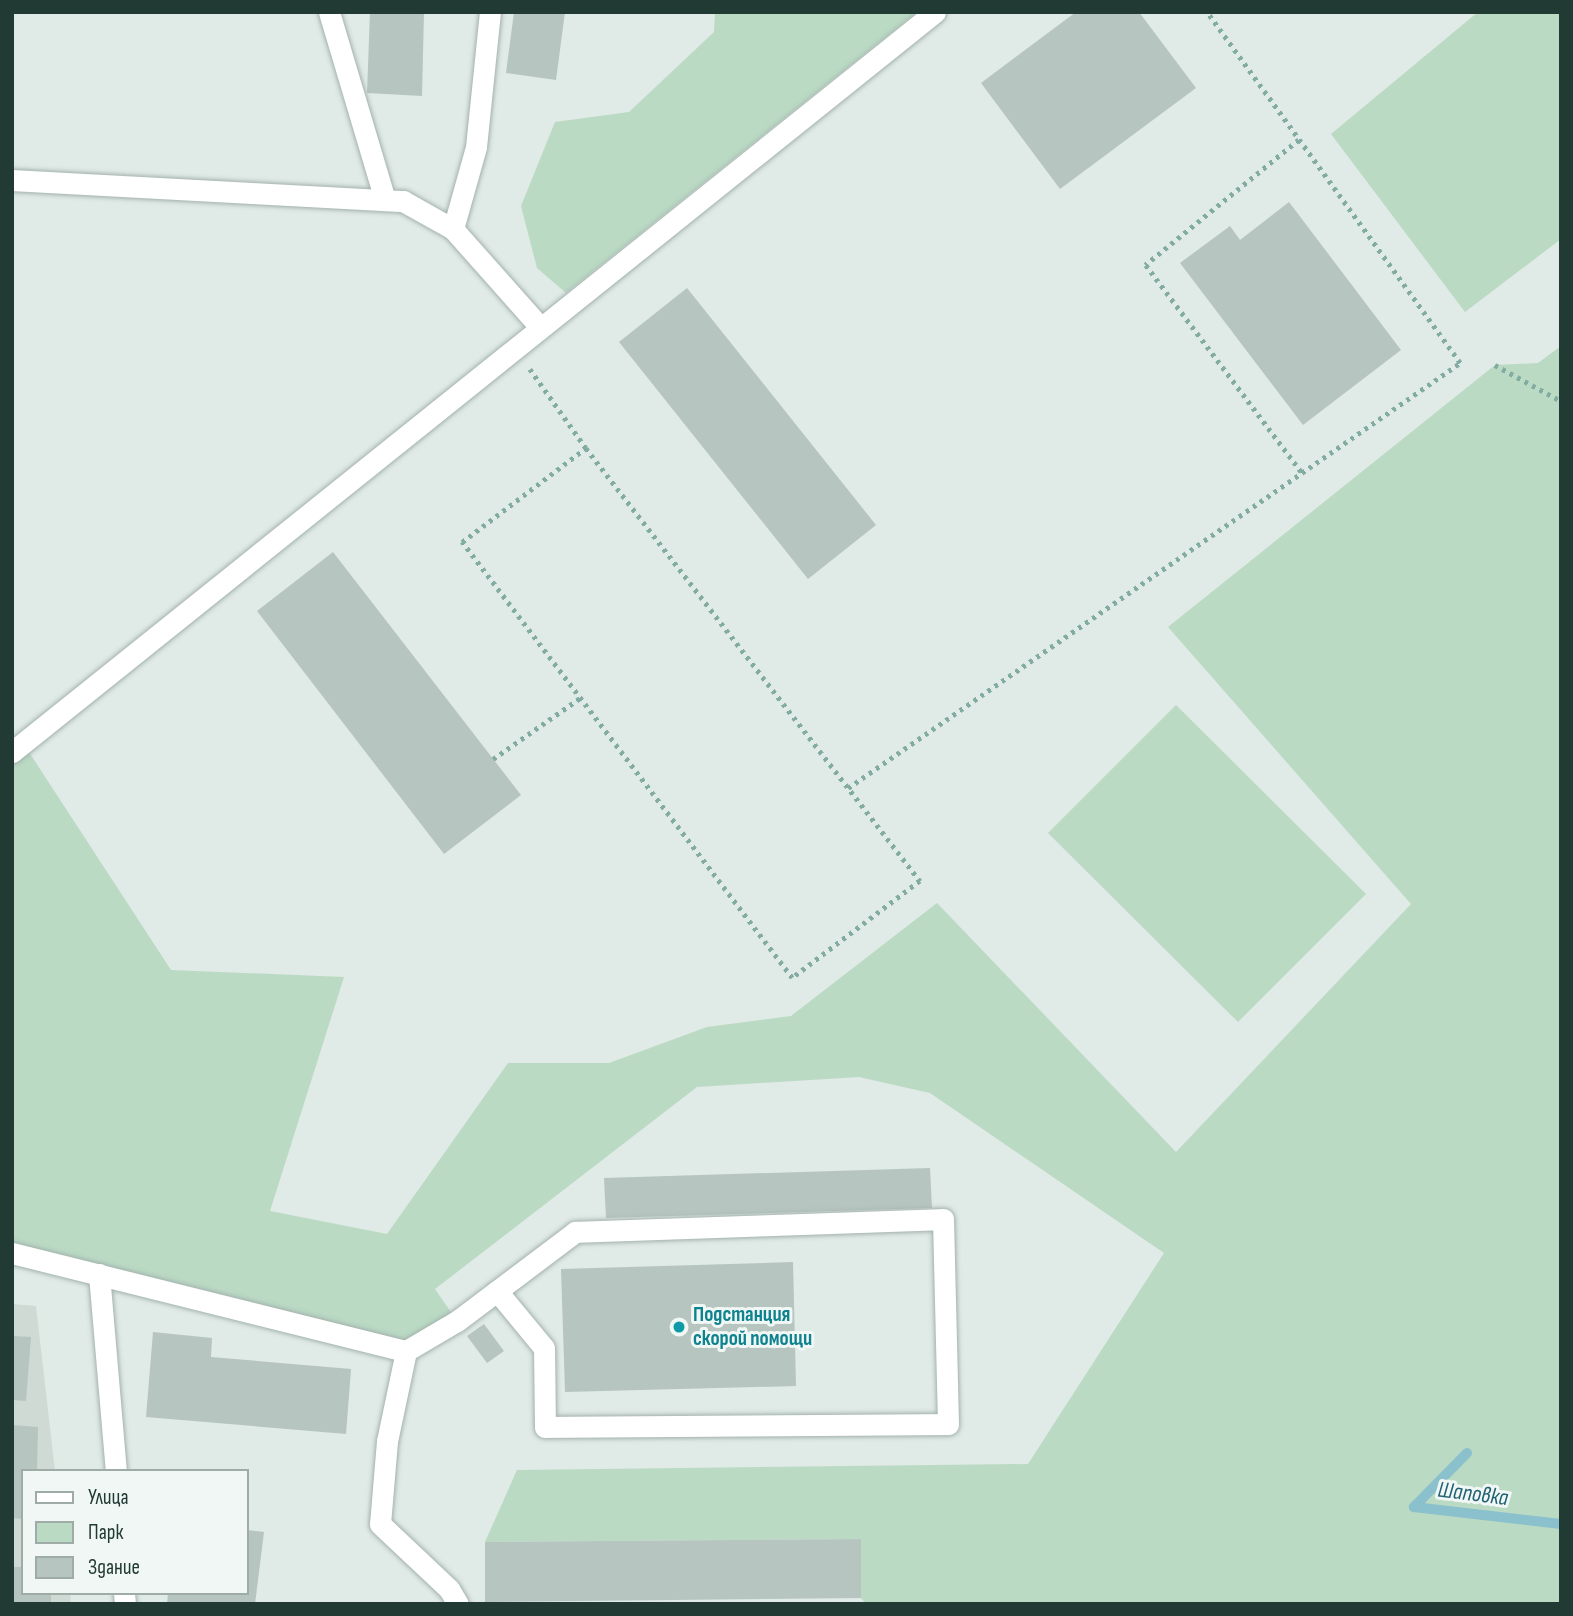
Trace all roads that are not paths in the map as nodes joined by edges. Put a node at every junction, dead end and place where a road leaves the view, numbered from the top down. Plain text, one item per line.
1 (328, 12) edge
2 (490, 12) edge
3 (935, 12) edge
4 (12, 180) edge
5 (385, 200) junction
6 (453, 229) junction
7 (541, 328) junction
8 (12, 752) edge
9 (12, 1253) edge
10 (99, 1274) junction
11 (497, 1291) junction
12 (406, 1351) junction
13 (116, 1469) edge
14 (458, 1604) edge

1 - 5 lane
2 - 6 lane
3 - 7 lane
4 - 5 lane
5 - 6 lane
6 - 7 lane
7 - 8 lane
9 - 10 lane
10 - 12 lane
10 - 13 lane
11 - 11 lane
11 - 12 lane
12 - 14 lane

